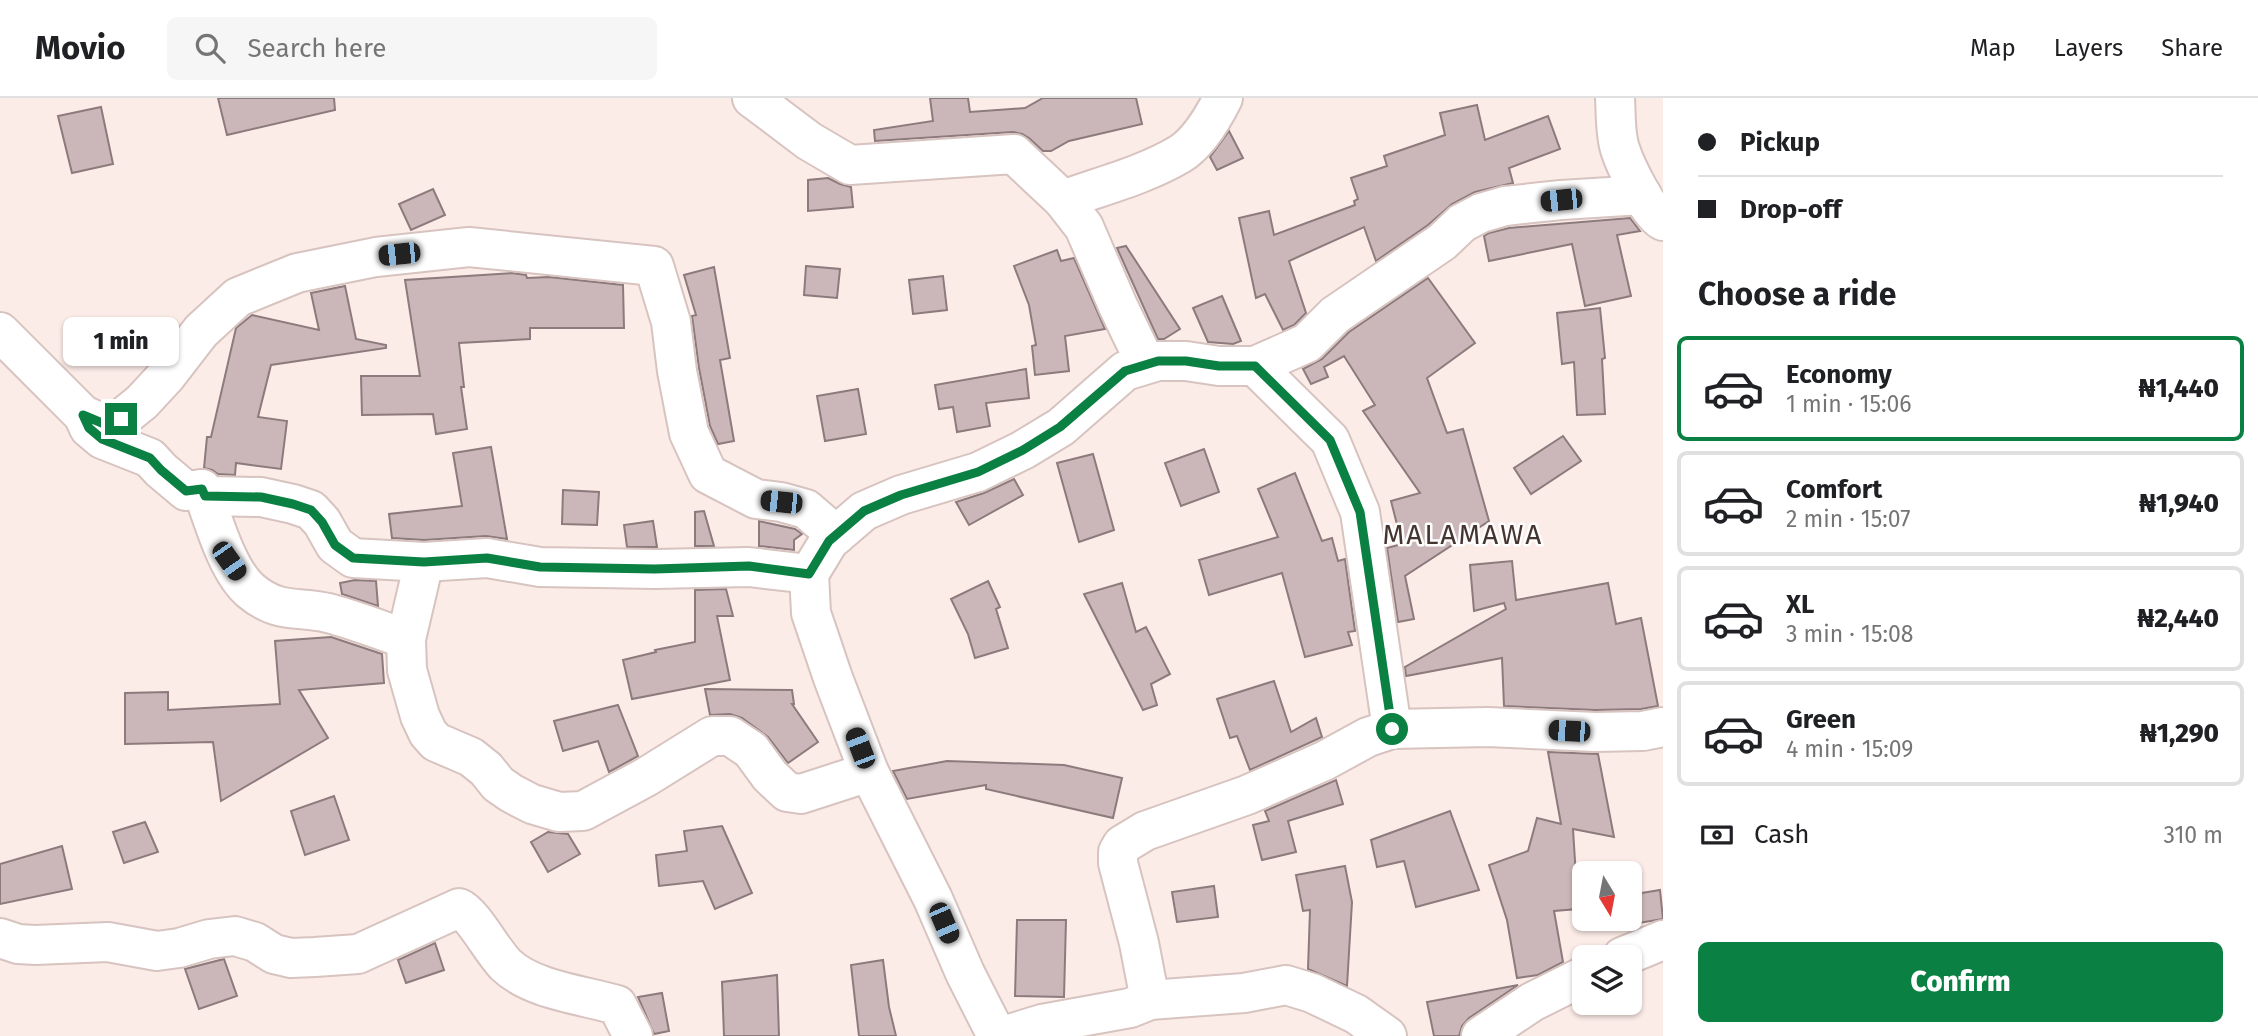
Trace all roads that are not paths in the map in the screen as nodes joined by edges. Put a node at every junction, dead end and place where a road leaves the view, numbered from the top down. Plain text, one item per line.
1 (752, 98) edge
2 (1223, 98) edge
3 (1615, 98) edge
4 (1063, 200) junction
5 (1653, 208) edge
6 (0, 332) edge
7 (1146, 364) junction
8 (1255, 366) junction
9 (83, 415) junction
10 (202, 489) junction
11 (836, 535) junction
12 (424, 562) junction
13 (809, 574) junction
14 (406, 639) junction
15 (1663, 727) edge
16 (1392, 729) junction
17 (869, 772) junction
18 (0, 938) edge
19 (1663, 940) edge
20 (1642, 949) edge
21 (1572, 982) edge
22 (1140, 1004) junction
23 (633, 1036) edge
24 (997, 1036) edge
25 (1003, 1036) edge
26 (1104, 1036) edge
27 (1387, 1036) edge
28 (1481, 1036) edge

1 - 4 street
2 - 4 street
3 - 5 street
4 - 7 street
5 - 8 street
6 - 9 street
7 - 8 street
7 - 11 street
8 - 16 street
9 - 10 street
9 - 11 street
10 - 12 street
10 - 14 street
11 - 13 street
12 - 13 street
12 - 14 street
13 - 17 street
14 - 17 street
15 - 16 street
16 - 22 street
17 - 24 street
18 - 23 street
19 - 20 street
21 - 28 street
22 - 25 street
22 - 26 street
22 - 27 street

